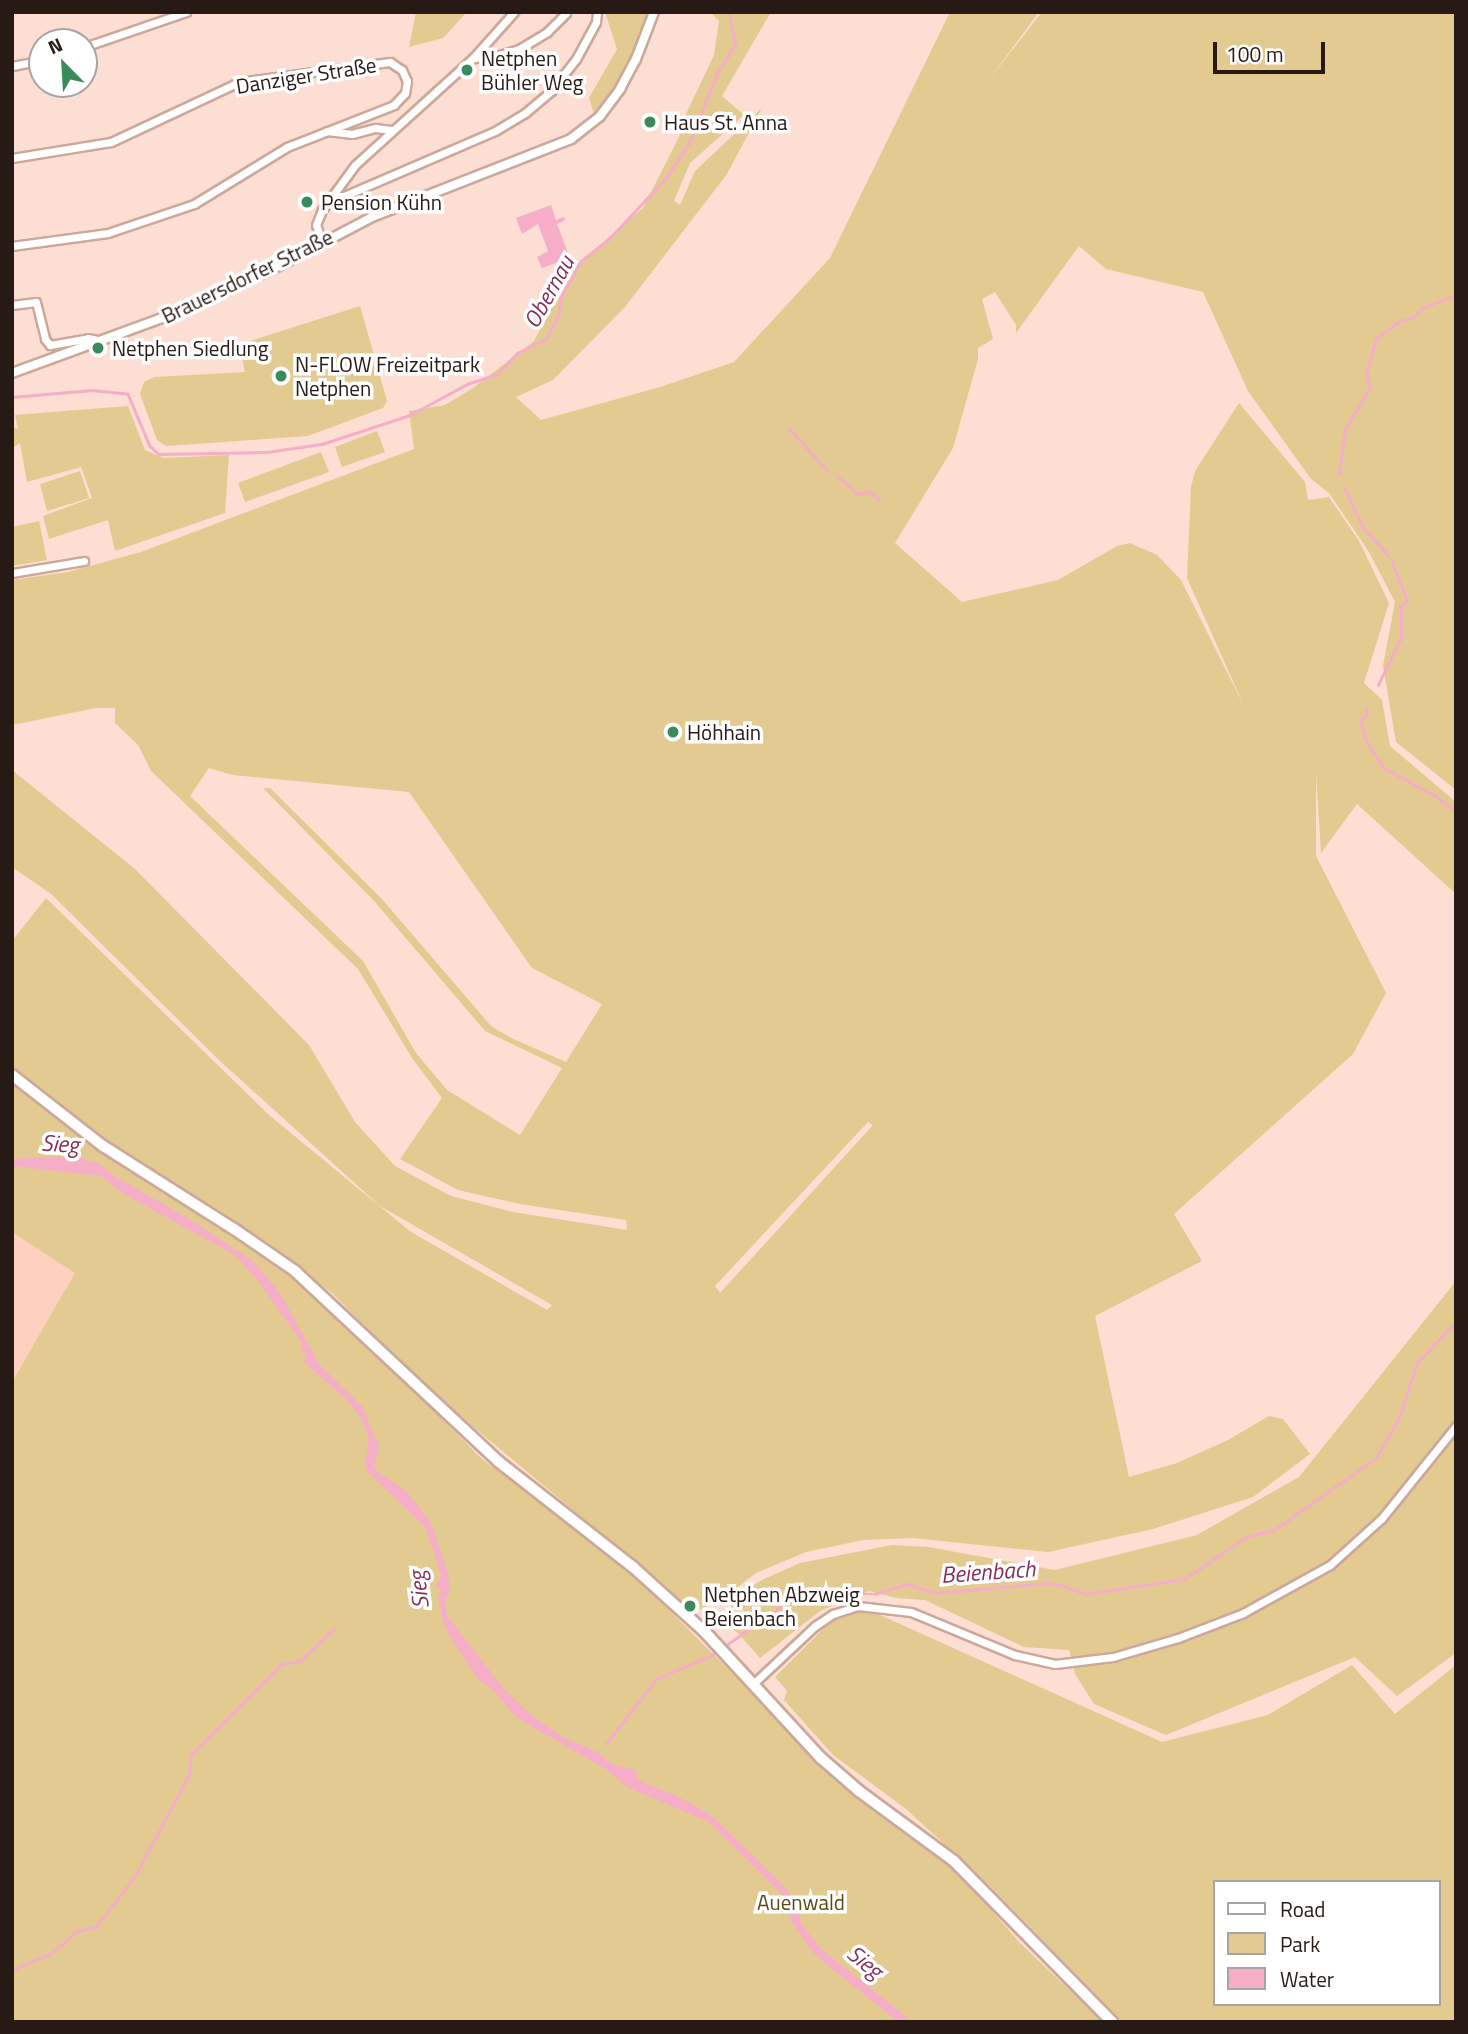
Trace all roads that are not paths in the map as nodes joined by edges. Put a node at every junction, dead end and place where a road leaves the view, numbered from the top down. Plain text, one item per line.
1 (186, 12) edge
2 (514, 12) edge
3 (597, 12) edge
4 (654, 12) edge
5 (566, 13) edge
6 (98, 42) edge
7 (473, 58) junction
8 (392, 130) junction
9 (327, 131) junction
10 (12, 158) edge
11 (331, 196) junction
12 (322, 242) junction
13 (12, 246) edge
14 (12, 305) edge
15 (102, 341) junction
16 (12, 373) edge
17 (84, 561) dead end
18 (12, 573) edge
19 (12, 1075) edge
20 (1456, 1426) edge
21 (754, 1683) junction
22 (1112, 2022) edge

1 - 6 street
2 - 7 street
3 - 11 street
4 - 12 street, Brauersdorfer Straße
5 - 7 street
7 - 8 street
8 - 9 street
8 - 11 street
9 - 10 street, Danziger Straße
9 - 13 street
11 - 12 street
12 - 15 street, Brauersdorfer Straße
14 - 15 street
15 - 16 street, Brauersdorfer Straße
17 - 18 street
19 - 21 main road
20 - 21 street
21 - 22 main road

